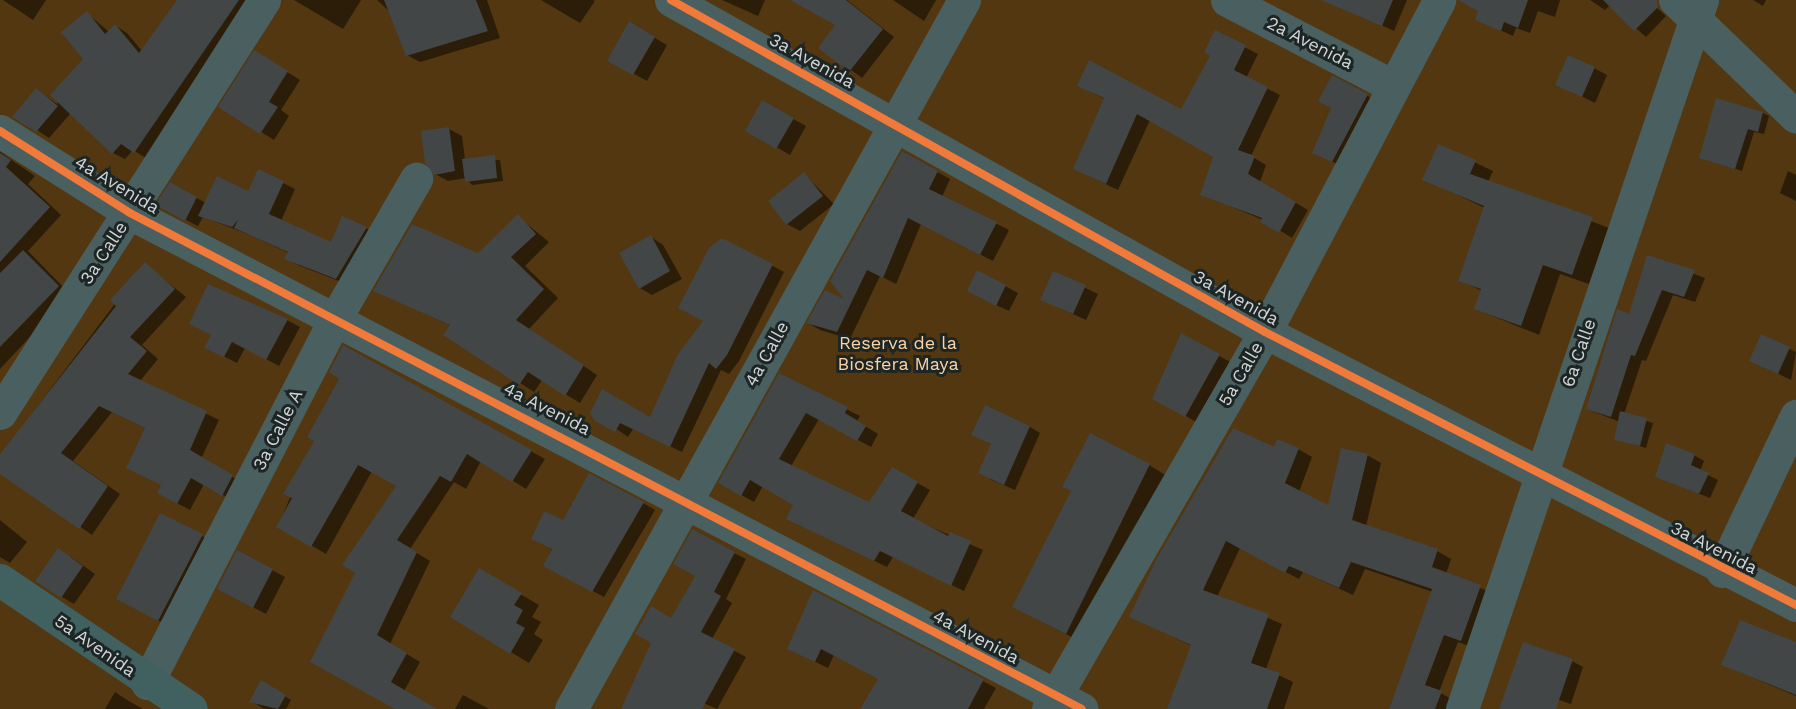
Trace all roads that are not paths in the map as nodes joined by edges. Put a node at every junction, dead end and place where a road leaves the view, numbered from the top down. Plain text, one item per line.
1 (264, 0) edge
2 (670, 0) edge
3 (964, 0) edge
4 (1227, 0) edge
5 (1439, 0) edge
6 (1690, 6) edge
7 (1393, 86) junction
8 (1796, 117) edge
9 (894, 125) junction
10 (0, 131) edge
11 (416, 179) dead end
12 (130, 213) junction
13 (336, 317) junction
14 (1265, 332) junction
15 (0, 413) edge
16 (1796, 416) edge
17 (1539, 472) junction
18 (687, 499) junction
19 (1722, 571) junction
20 (0, 580) edge
21 (1796, 605) edge
22 (147, 683) junction
23 (1062, 705) edge
24 (191, 709) edge
25 (571, 709) edge
26 (1462, 709) edge

1 - 12 street, 3a Calle
2 - 9 street, 3a Avenida
3 - 9 street, 4a Calle
4 - 7 street, 2a Avenida
5 - 7 street, 5a Calle
6 - 8 street
6 - 17 street, 6a Calle
7 - 14 street, 5a Calle
9 - 14 street, 3a Avenida
9 - 18 street, 4a Calle
10 - 12 street, 4a Avenida
11 - 13 street, 3a Calle A
12 - 13 street, 4a Avenida
12 - 15 street, 3a Calle
13 - 18 street, 4a Avenida
13 - 22 street, 3a Calle A
14 - 17 street, 3a Avenida
14 - 23 street, 5a Calle
16 - 19 street
17 - 19 street, 3a Avenida
17 - 26 street, 6a Calle
18 - 23 street, 4a Avenida
18 - 25 street, 4a Calle
19 - 21 street, 3a Avenida
20 - 22 street, 5a Avenida
22 - 24 street, 5a Avenida

